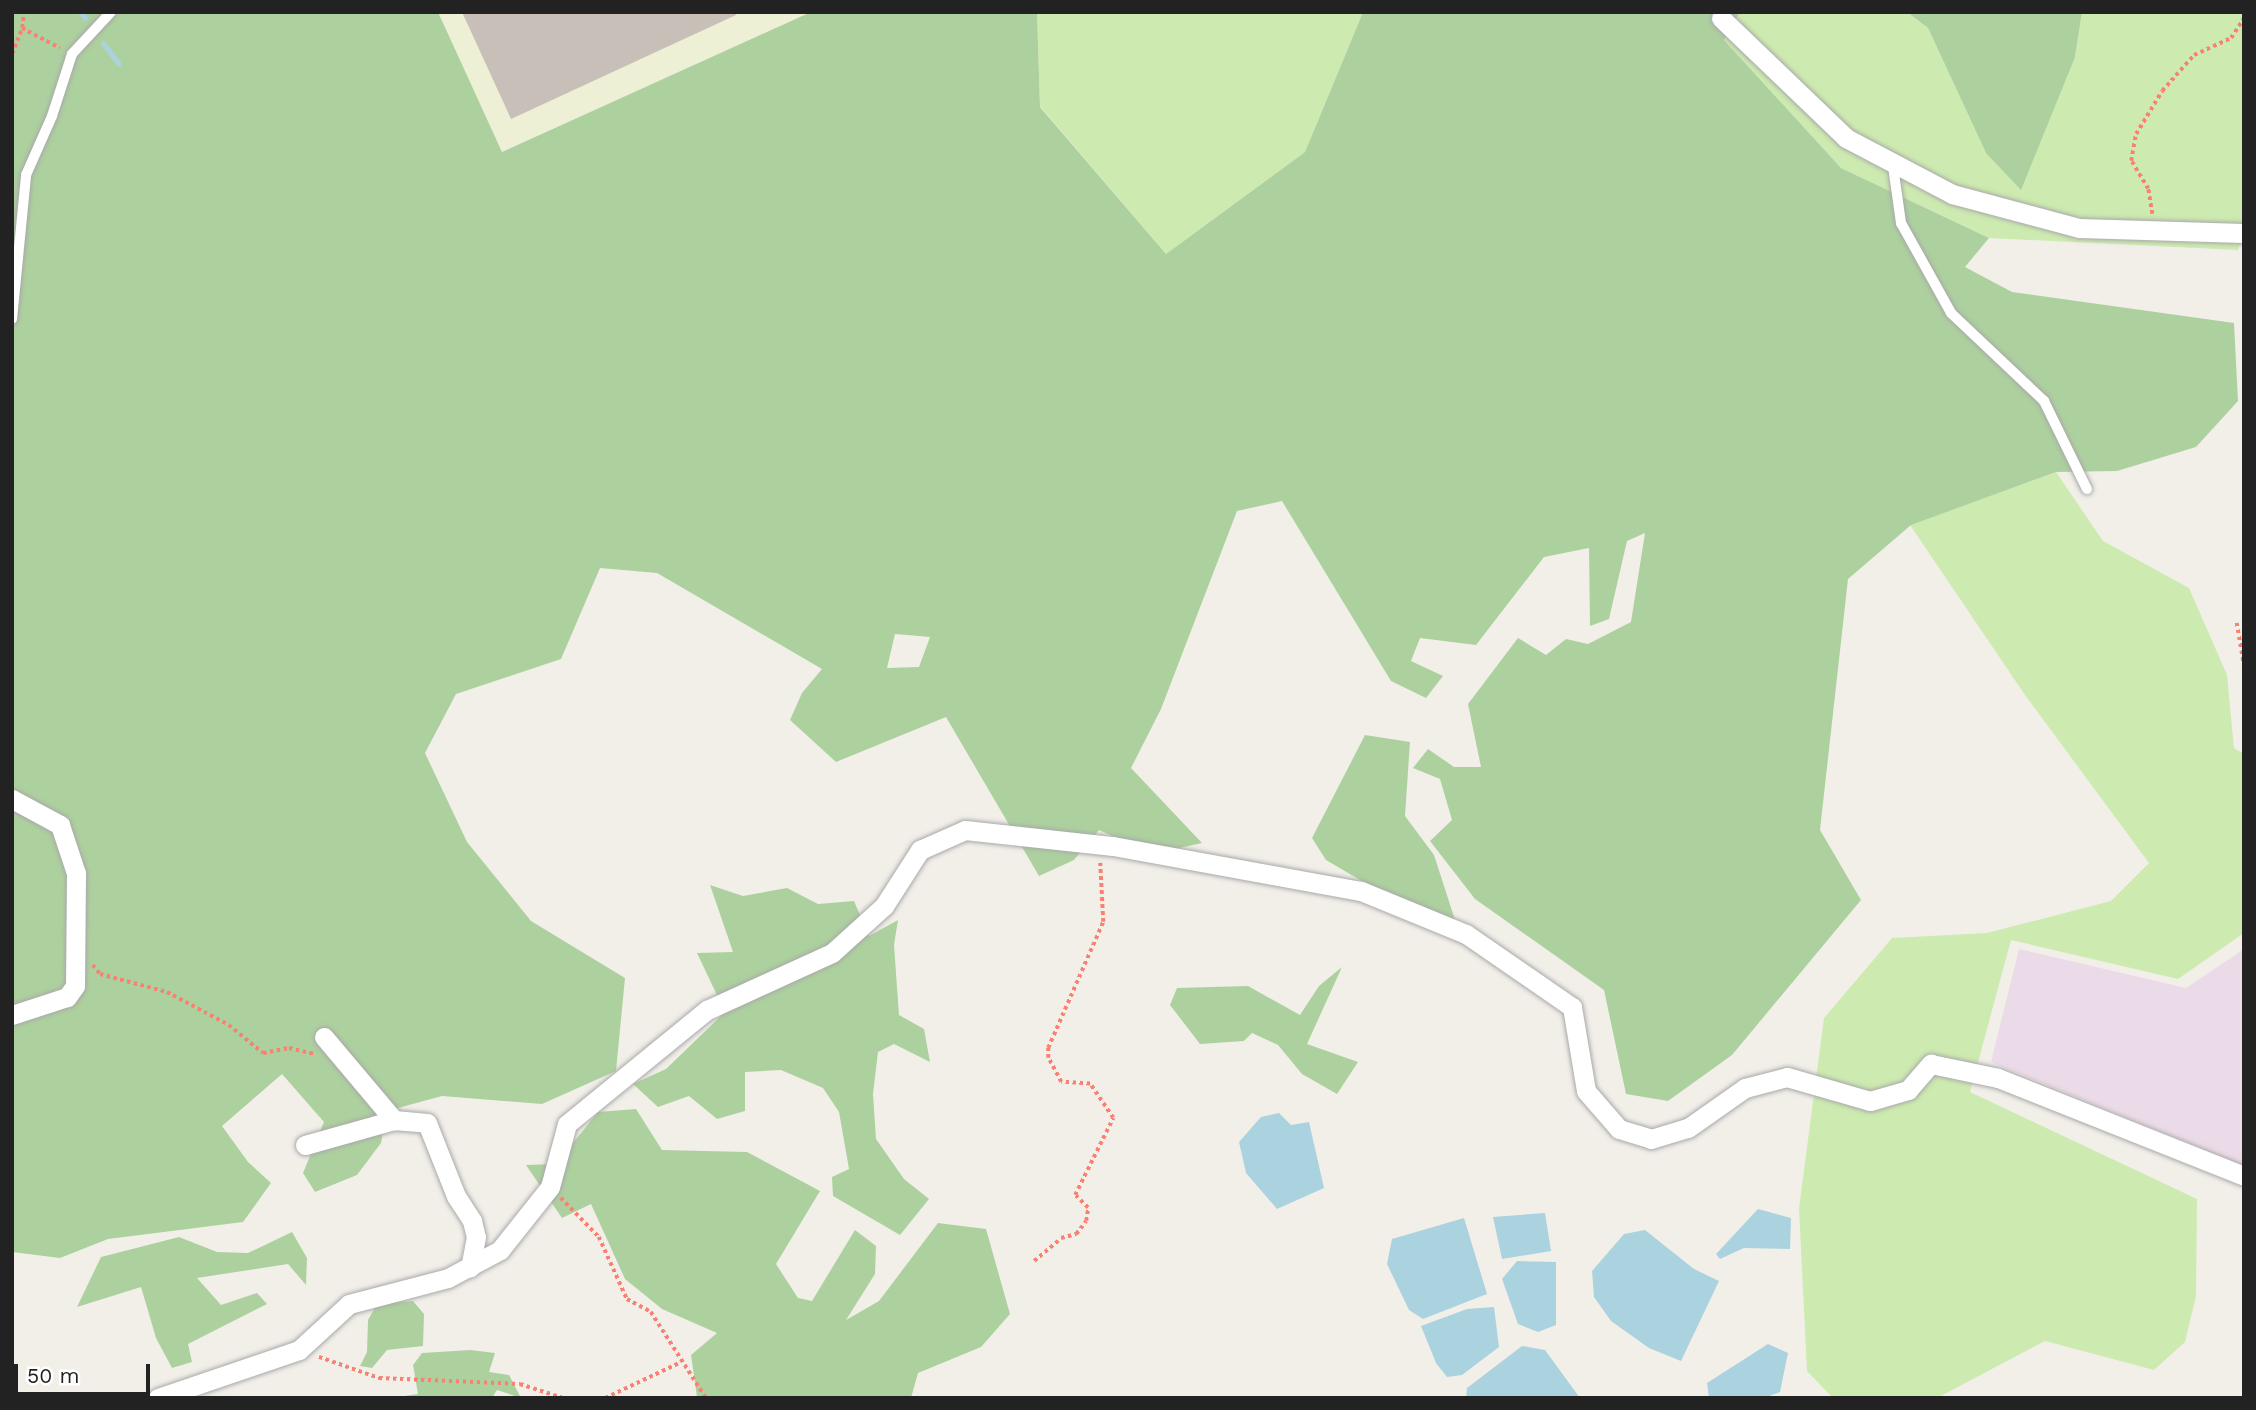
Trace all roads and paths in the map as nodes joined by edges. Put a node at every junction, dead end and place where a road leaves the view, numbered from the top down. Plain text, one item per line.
1 (24, 12) edge
2 (111, 12) edge
3 (1718, 15) edge
4 (2244, 18) edge
5 (22, 28) junction
6 (12, 54) edge
7 (72, 54) junction
8 (1893, 166) junction
9 (2155, 230) junction
10 (2244, 233) edge
11 (12, 319) edge
12 (2087, 489) dead end
13 (2237, 622) dead end
14 (2244, 665) edge
15 (12, 799) edge
16 (1098, 844) junction
17 (75, 945) junction
18 (12, 1015) edge
19 (324, 1037) dead end
20 (340, 1056) junction
21 (394, 1120) junction
22 (305, 1145) dead end
23 (2244, 1176) edge
24 (550, 1187) junction
25 (1034, 1262) dead end
26 (470, 1266) junction
27 (299, 1350) junction
28 (681, 1362) junction
29 (158, 1398) edge
30 (563, 1398) edge
31 (605, 1398) edge
32 (706, 1398) edge

1 - 5 path
2 - 7 lane
3 - 8 street
4 - 9 path
5 - 6 path
5 - 7 path
7 - 11 lane
8 - 9 street
8 - 12 lane
9 - 10 street
13 - 14 path
15 - 17 street
16 - 23 street
16 - 24 street
16 - 25 path
17 - 18 street
17 - 20 path
19 - 20 street
20 - 21 street
21 - 22 street
21 - 26 street
24 - 26 street
24 - 28 path
26 - 27 street
27 - 29 street
27 - 30 path
28 - 31 path
28 - 32 path

